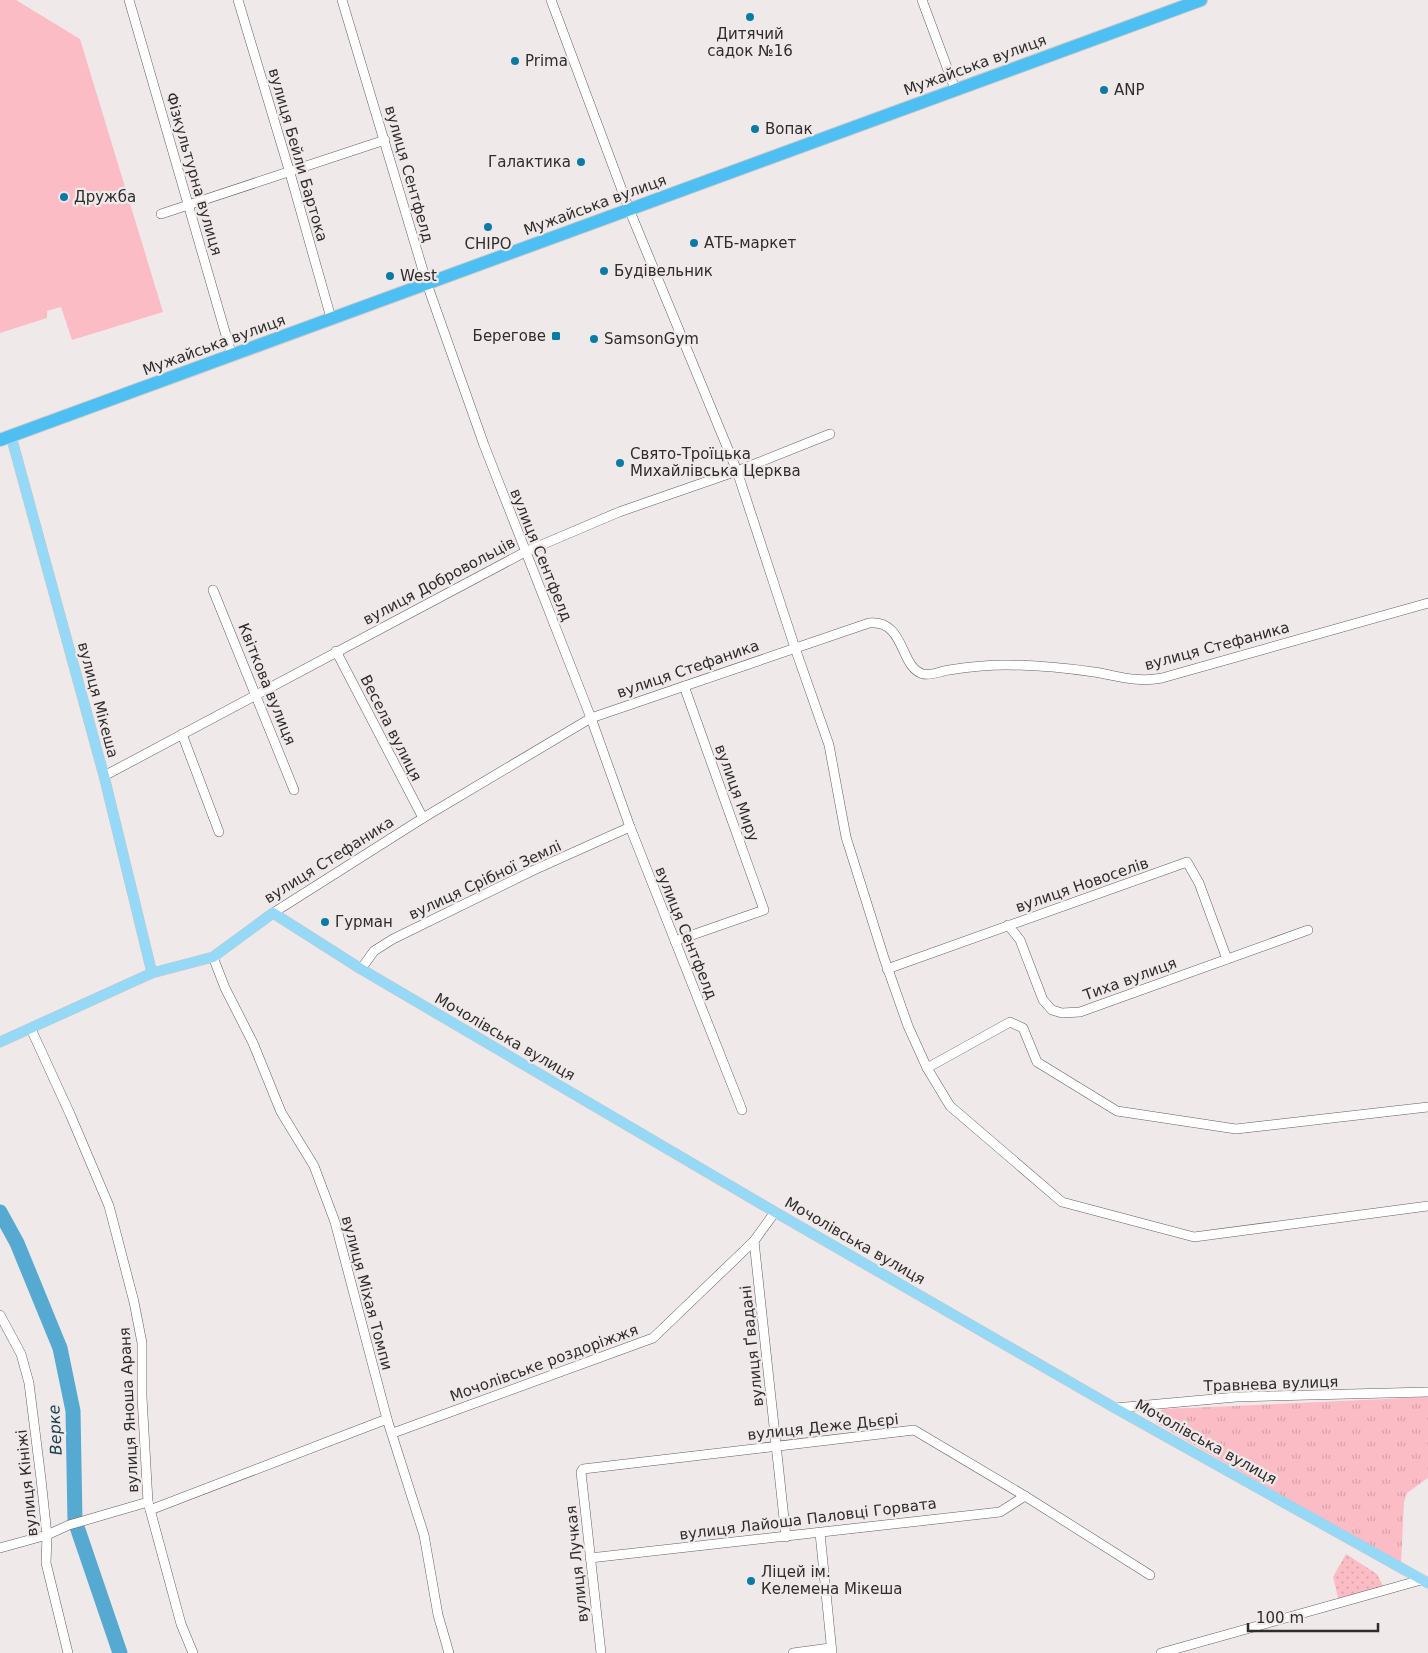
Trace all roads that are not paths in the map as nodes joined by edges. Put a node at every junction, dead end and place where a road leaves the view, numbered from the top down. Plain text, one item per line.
1 (129, 0) edge
2 (238, 0) edge
3 (342, 0) edge
4 (551, 0) edge
5 (922, 0) edge
6 (1201, 0) edge
7 (955, 89) junction
8 (385, 140) junction
9 (290, 173) junction
10 (190, 206) junction
11 (629, 209) junction
12 (160, 214) dead end
13 (427, 284) junction
14 (331, 318) junction
15 (232, 356) junction
16 (830, 434) dead end
17 (5, 438) edge
18 (737, 471) junction
19 (524, 552) junction
20 (213, 590) dead end
21 (1428, 603) edge
22 (795, 648) junction
23 (336, 651) junction
24 (684, 686) junction
25 (256, 693) junction
26 (591, 718) junction
27 (182, 734) junction
28 (104, 776) junction
29 (294, 790) dead end
30 (423, 818) junction
31 (630, 827) junction
32 (219, 832) dead end
33 (273, 913) junction
34 (1008, 925) junction
35 (1308, 930) dead end
36 (675, 941) junction
37 (213, 957) junction
38 (1227, 959) junction
39 (361, 969) junction
40 (887, 969) junction
41 (152, 973) junction
42 (31, 1029) junction
43 (0, 1042) edge
44 (927, 1068) junction
45 (1428, 1106) edge
46 (742, 1110) dead end
47 (1428, 1206) edge
48 (775, 1212) junction
49 (754, 1241) junction
50 (0, 1315) edge
51 (1428, 1392) edge
52 (1115, 1408) junction
53 (387, 1419) junction
54 (393, 1432) junction
55 (778, 1445) junction
56 (582, 1472) joint
57 (1025, 1496) junction
58 (149, 1506) junction
59 (820, 1532) junction
60 (47, 1535) junction
61 (786, 1537) junction
62 (0, 1548) edge
63 (590, 1558) junction
64 (1150, 1575) dead end
65 (1425, 1582) edge
66 (831, 1651) edge
67 (68, 1653) edge
68 (193, 1653) edge
69 (449, 1653) edge
70 (601, 1653) edge
71 (793, 1653) edge
72 (1161, 1653) edge

1 - 10 street, Фізкультурна вулиця
2 - 9 street, вулиця Бейли Бартока
3 - 8 street, вулиця Сентфелд
4 - 11 street
5 - 7 street
6 - 7 highway, Мужайська вулиця
7 - 11 highway, Мужайська вулиця
8 - 9 street
8 - 13 street, вулиця Сентфелд
9 - 10 street
9 - 14 street, вулиця Бейли Бартока
10 - 12 street
10 - 15 street, Фізкультурна вулиця
11 - 13 highway, Мужайська вулиця
11 - 18 street
13 - 14 highway, Мужайська вулиця
13 - 19 street, вулиця Сентфелд
14 - 15 highway, Мужайська вулиця
15 - 17 highway, Мужайська вулиця
16 - 18 street, вулиця Добровольців
17 - 28 main road, вулиця Мікеша
18 - 19 street, вулиця Добровольців
18 - 22 street
19 - 23 street, вулиця Добровольців
19 - 26 street, вулиця Сентфелд
20 - 25 street, Квіткова вулиця
21 - 22 street, вулиця Стефаника
22 - 24 street, вулиця Стефаника
22 - 40 street
23 - 25 street, вулиця Добровольців
23 - 30 street, Весела вулиця
24 - 26 street, вулиця Стефаника
24 - 36 street, вулиця Миру
25 - 27 street, вулиця Добровольців
25 - 29 street, Квіткова вулиця
26 - 30 street, вулиця Стефаника
26 - 31 street, вулиця Сентфелд
27 - 28 street, вулиця Добровольців
27 - 32 street
28 - 41 main road, вулиця Мікеша
30 - 33 street, вулиця Стефаника
31 - 36 street, вулиця Сентфелд
31 - 39 street, вулиця Срібної Землі
33 - 37 main road, вулиця Стефаника
33 - 39 main road, Мочолівська вулиця
34 - 38 street, Тиха вулиця
34 - 38 street, вулиця Новоселів
34 - 40 street, вулиця Новоселів
35 - 38 street, Тиха вулиця
36 - 46 street, вулиця Сентфелд
37 - 41 main road, вулиця Стефаника
37 - 53 street, вулиця Міхая Томпи
39 - 48 main road, Мочолівська вулиця
40 - 44 street
41 - 42 main road, вулиця Стефаника
42 - 43 main road, вулиця Стефаника
42 - 58 street, вулиця Яноша Араня
44 - 45 street
44 - 47 street
48 - 49 street, Мочолівське роздоріжжя
48 - 52 main road, Мочолівська вулиця
49 - 54 street, Мочолівське роздоріжжя
49 - 55 street, вулиця Ґвадані
50 - 60 street, вулиця Кініжі
51 - 52 street, Травнева вулиця
52 - 65 main road, Мочолівська вулиця
53 - 54 street, вулиця Міхая Томпи
53 - 58 street
54 - 69 street, вулиця Міхая Томпи
55 - 56 street, вулиця Деже Дьєрі
55 - 57 street, вулиця Деже Дьєрі
55 - 61 street, вулиця Ґвадані
56 - 63 street, вулиця Лучкая
57 - 59 street, вулиця Лайоша Паловці Горвата
57 - 64 street, вулиця Деже Дьєрі
58 - 60 street
58 - 68 street, вулиця Яноша Араня
59 - 61 street, вулиця Лайоша Паловці Горвата
59 - 66 street
60 - 62 street
60 - 67 street, вулиця Кініжі
61 - 63 street, вулиця Лайоша Паловці Горвата
63 - 70 street, вулиця Лучкая
65 - 72 street
66 - 71 street

